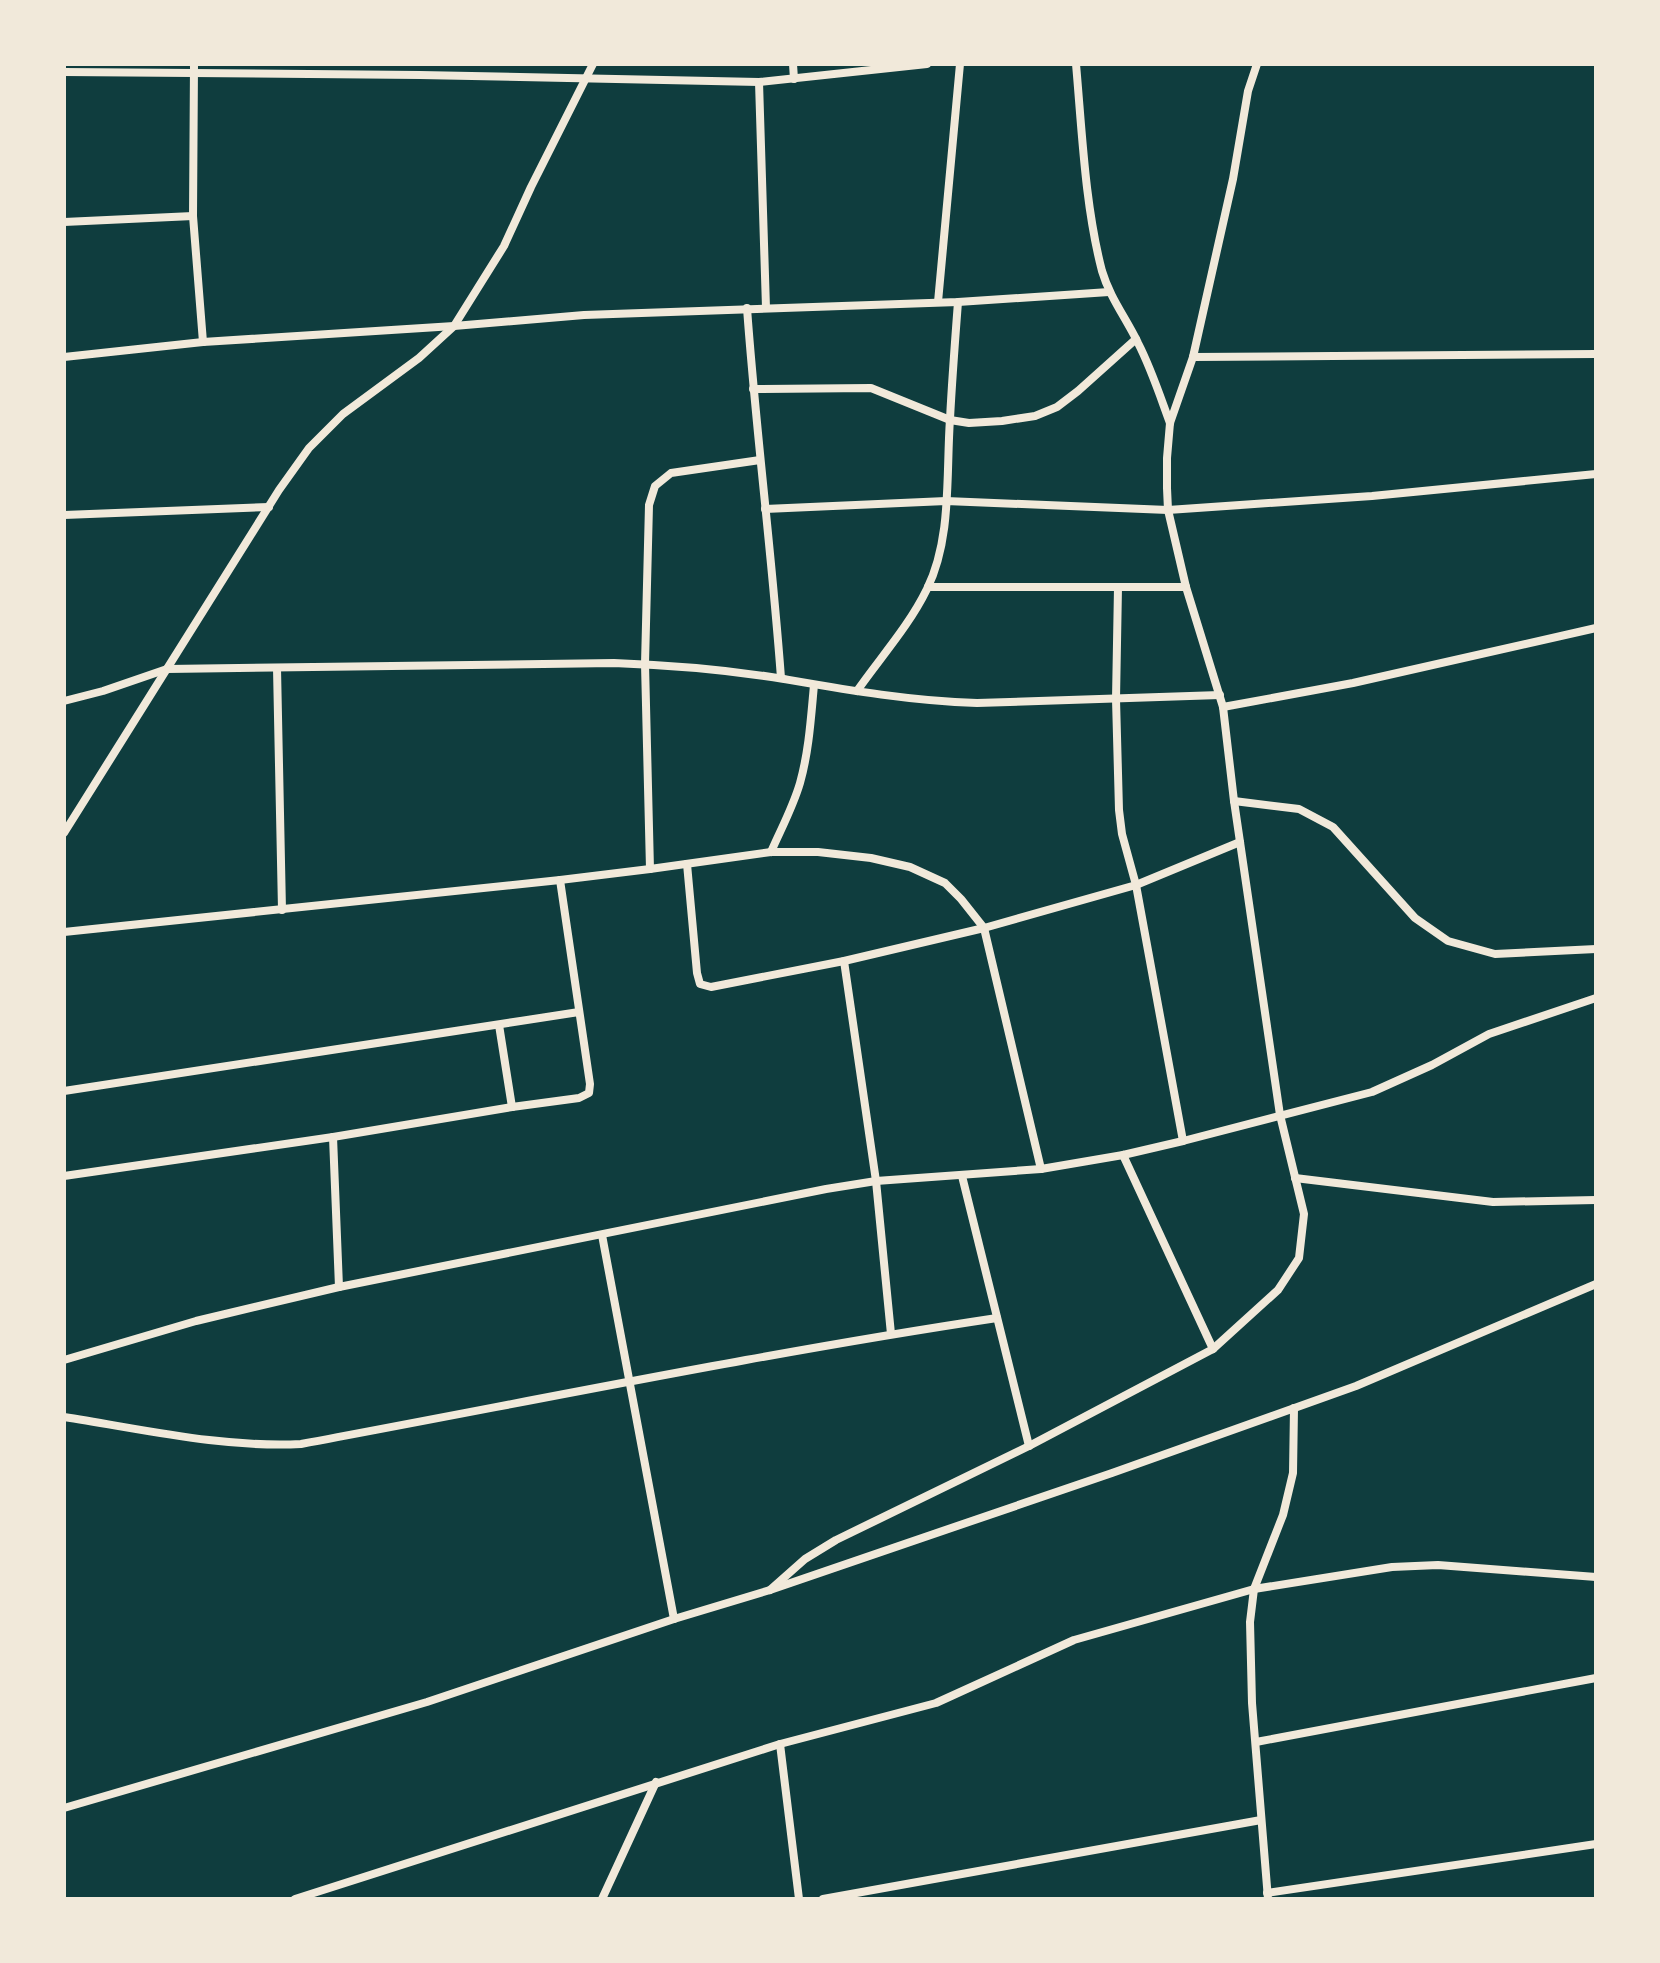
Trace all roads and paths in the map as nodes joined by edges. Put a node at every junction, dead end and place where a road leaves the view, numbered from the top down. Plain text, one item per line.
1 (421, 64) edge
2 (593, 64) edge
3 (793, 64) edge
4 (927, 64) edge
5 (960, 64) edge
6 (1076, 64) edge
7 (1257, 64) edge
8 (193, 69) edge
9 (64, 72) edge
10 (420, 75) junction
11 (587, 79) junction
12 (794, 79) junction
13 (759, 82) junction
14 (193, 216) junction
15 (64, 222) edge
16 (1109, 292) junction
17 (938, 302) junction
18 (958, 302) junction
19 (747, 308) junction
20 (766, 308) junction
21 (454, 326) junction
22 (1136, 339) junction
23 (203, 342) junction
24 (1596, 354) edge
25 (64, 357) edge
26 (1193, 357) junction
27 (753, 389) junction
28 (950, 420) junction
29 (1170, 423) junction
30 (760, 460) junction
31 (1596, 474) edge
32 (946, 501) junction
33 (269, 507) junction
34 (765, 509) junction
35 (1168, 510) junction
36 (64, 515) edge
37 (928, 587) junction
38 (1118, 587) junction
39 (1186, 587) junction
40 (1596, 628) edge
41 (645, 664) junction
42 (277, 668) junction
43 (167, 669) junction
44 (781, 678) junction
45 (814, 685) junction
46 (857, 691) junction
47 (1220, 695) junction
48 (1116, 699) junction
49 (64, 701) edge
50 (1223, 707) junction
51 (1234, 801) junction
52 (64, 833) edge
53 (1240, 842) junction
54 (771, 852) junction
55 (687, 864) junction
56 (650, 869) junction
57 (560, 880) junction
58 (1136, 885) junction
59 (282, 910) junction
60 (984, 928) junction
61 (64, 932) edge
62 (1596, 949) edge
63 (844, 961) junction
64 (1596, 998) edge
65 (579, 1012) junction
66 (499, 1025) junction
67 (64, 1091) edge
68 (512, 1107) junction
69 (1280, 1115) junction
70 (333, 1137) junction
71 (1183, 1141) junction
72 (1123, 1155) junction
73 (1041, 1169) junction
74 (64, 1176) edge
75 (962, 1176) junction
76 (1295, 1178) junction
77 (876, 1181) junction
78 (1596, 1200) edge
79 (602, 1235) junction
80 (1596, 1284) edge
81 (339, 1287) junction
82 (997, 1318) junction
83 (891, 1334) junction
84 (1213, 1349) junction
85 (64, 1360) edge
86 (630, 1382) junction
87 (1294, 1408) junction
88 (64, 1417) edge
89 (1029, 1446) junction
90 (1596, 1577) edge
91 (1254, 1589) junction
92 (770, 1590) junction
93 (674, 1619) junction
94 (1596, 1678) edge
95 (1256, 1742) junction
96 (780, 1744) junction
97 (656, 1782) junction
98 (64, 1808) edge
99 (1261, 1820) junction
100 (1596, 1844) edge
101 (1267, 1896) edge
102 (295, 1899) edge
103 (602, 1899) edge
104 (799, 1899) edge
105 (823, 1899) edge

1 - 10 street
2 - 11 street
3 - 12 street
4 - 12 street
5 - 17 street
6 - 16 street
7 - 26 street
8 - 9 street
8 - 10 street
8 - 14 street
10 - 11 street
11 - 13 street
11 - 21 street
12 - 13 street
13 - 20 street
14 - 15 street
14 - 23 street
16 - 18 street
16 - 22 street
17 - 18 street
17 - 20 street
18 - 28 street
19 - 20 street
19 - 21 street
19 - 27 street
21 - 23 street
21 - 33 street
22 - 28 street
22 - 29 street
23 - 25 street
24 - 26 street
26 - 29 street
27 - 28 street
27 - 30 street
28 - 32 street
29 - 35 street
30 - 34 street
30 - 41 street
31 - 35 street
32 - 34 street
32 - 35 street
32 - 37 street
33 - 36 street
33 - 43 street
34 - 44 street
35 - 39 street
37 - 38 street
37 - 46 street
38 - 39 street
38 - 48 street
39 - 47 street
40 - 50 street
41 - 42 street
41 - 44 street
41 - 56 street
42 - 43 street
42 - 59 street
43 - 49 street
43 - 52 street
44 - 45 street
45 - 46 street
45 - 54 street
46 - 48 street
47 - 48 street
47 - 50 street
48 - 58 street
50 - 51 street
51 - 53 street
51 - 62 street
53 - 58 street
53 - 69 street
54 - 55 street
54 - 60 street
55 - 56 street
55 - 63 street
56 - 57 street
57 - 59 street
57 - 65 street
58 - 60 street
58 - 71 street
59 - 61 street
60 - 63 street
60 - 73 street
63 - 77 street
64 - 69 street
65 - 66 street
65 - 68 street
66 - 67 street
66 - 68 street
68 - 70 street
69 - 71 street
69 - 76 street
70 - 74 street
70 - 81 street
71 - 72 street
72 - 73 street
72 - 84 street
73 - 75 street
75 - 77 street
75 - 82 street
76 - 78 street
76 - 84 street
77 - 79 street
77 - 83 street
79 - 81 street
79 - 86 street
80 - 87 street
81 - 85 street
82 - 83 street
82 - 89 street
83 - 86 street
84 - 89 street
86 - 88 street
86 - 93 street
87 - 91 street
87 - 92 street
89 - 92 street
90 - 91 street
91 - 95 street
91 - 96 street
92 - 93 street
93 - 98 street
94 - 95 street
95 - 99 street
96 - 97 street
96 - 104 street
97 - 102 street
97 - 103 street
99 - 101 street
99 - 105 street
100 - 101 street

